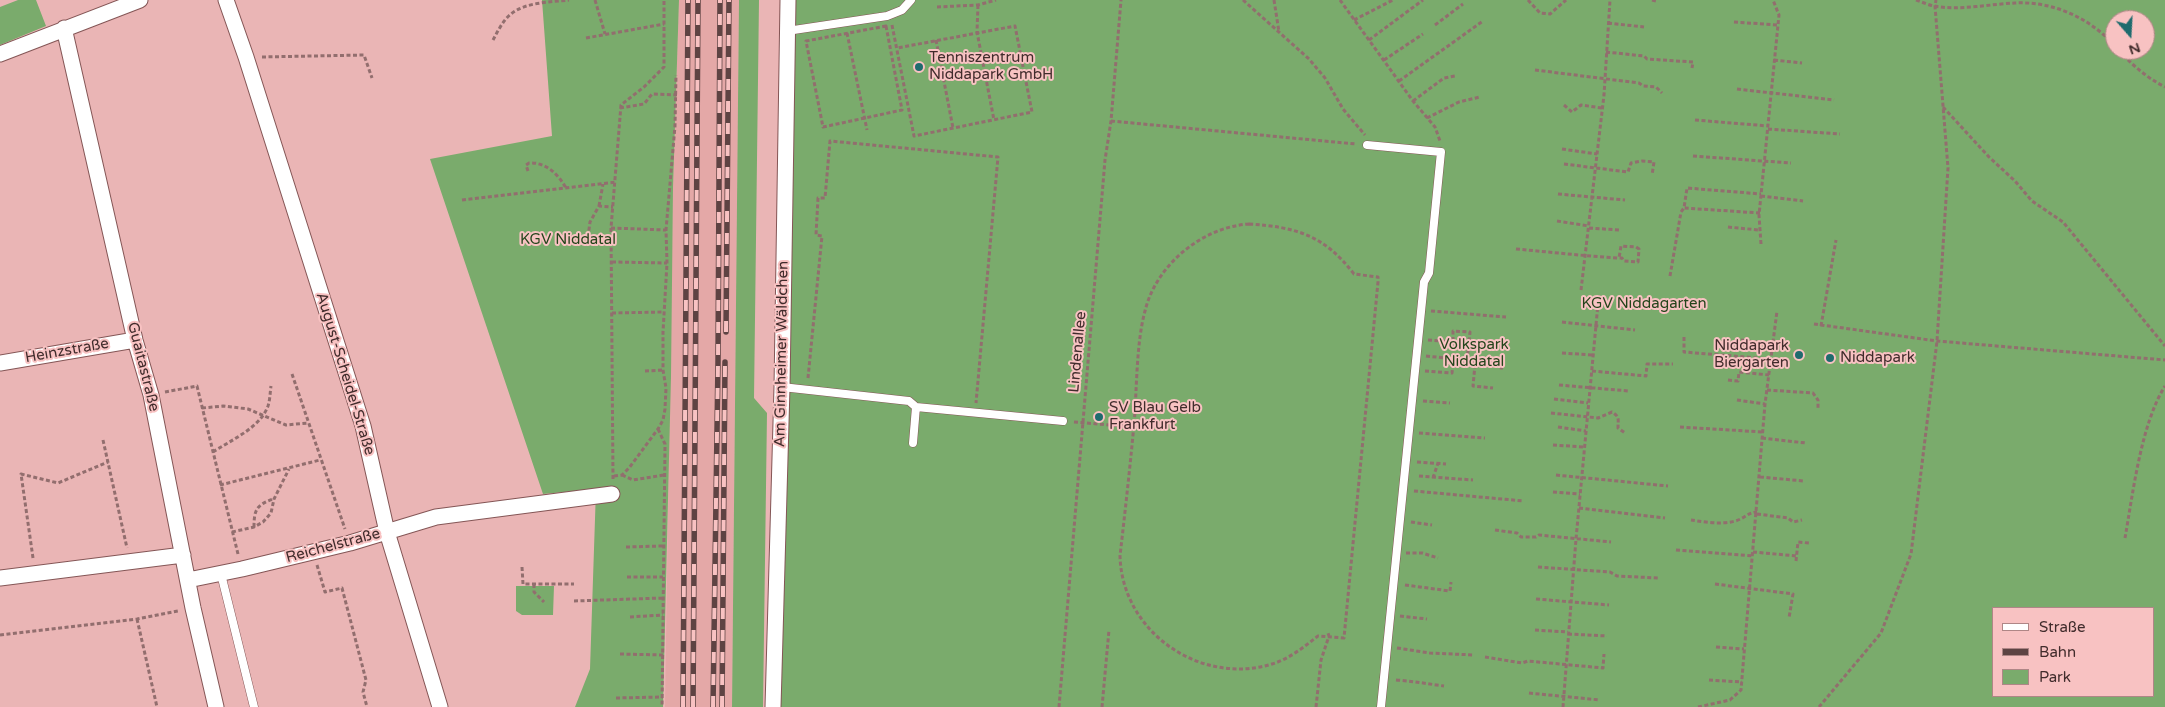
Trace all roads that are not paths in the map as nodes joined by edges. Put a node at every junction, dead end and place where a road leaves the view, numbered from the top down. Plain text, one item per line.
1 (140, 0) edge
2 (226, 0) edge
3 (788, 0) edge
4 (911, 0) edge
5 (64, 28) junction
6 (787, 31) junction
7 (0, 54) edge
8 (1370, 145) road end
9 (135, 340) junction
10 (0, 363) edge
11 (782, 387) junction
12 (916, 407) junction
13 (1063, 421) road end
14 (912, 443) dead end
15 (612, 494) road end
16 (387, 532) junction
17 (184, 555) junction
18 (221, 574) junction
19 (0, 578) edge
20 (188, 580) junction
21 (216, 707) edge
22 (254, 707) edge
23 (440, 707) edge
24 (773, 707) edge
25 (1382, 707) edge

1 - 5 street
2 - 16 street, August-Scheidel-Straße
3 - 6 street, Am Ginnheimer Wäldchen
4 - 6 lane
5 - 7 street
5 - 9 street, Guaitastraße
6 - 11 street, Am Ginnheimer Wäldchen
8 - 25 lane
9 - 10 street, Heinzstraße
9 - 17 street, Guaitastraße
11 - 12 lane
11 - 24 street, Am Ginnheimer Wäldchen
12 - 13 lane
12 - 14 lane
15 - 16 street
16 - 18 street, Reichelstraße
16 - 23 street, Reichelstraße
17 - 19 street
17 - 20 street, Guaitastraße
18 - 20 street, Reichelstraße
18 - 22 lane
20 - 21 street, Guaitastraße

